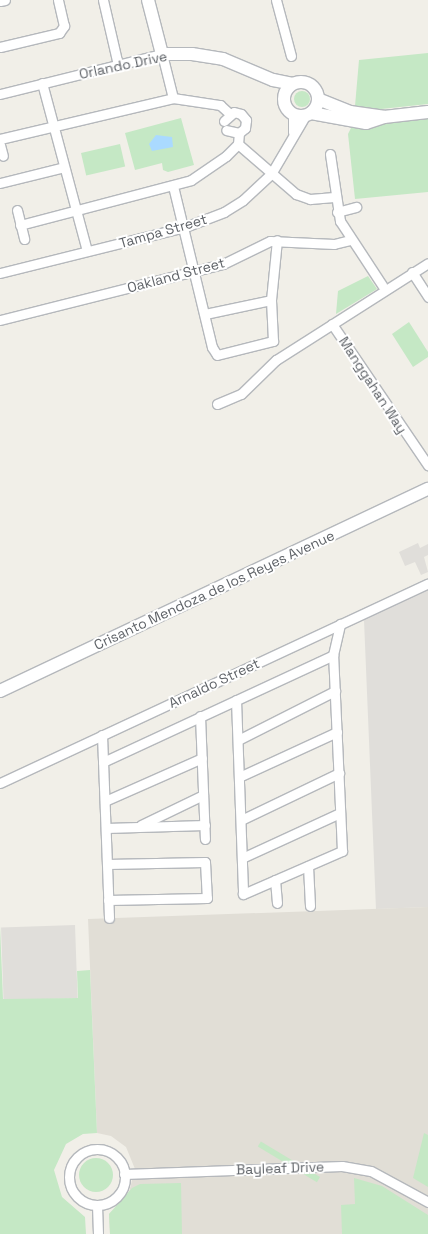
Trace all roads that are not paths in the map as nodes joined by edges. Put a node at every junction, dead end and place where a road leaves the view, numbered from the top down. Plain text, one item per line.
1 (5, 0) edge
2 (58, 0) edge
3 (103, 0) edge
4 (148, 0) edge
5 (276, 0) edge
6 (0, 1) edge
7 (0, 47) edge
8 (162, 54) junction
9 (291, 56) dead end
10 (118, 65) junction
11 (42, 83) junction
12 (289, 88) junction
13 (0, 94) edge
14 (173, 98) junction
15 (318, 99) junction
16 (428, 112) edge
17 (303, 114) junction
18 (384, 117) junction
19 (226, 121) junction
20 (54, 126) junction
21 (239, 133) junction
22 (0, 139) edge
23 (0, 144) edge
24 (238, 144) junction
25 (330, 154) dead end
26 (3, 156) dead end
27 (64, 167) junction
28 (272, 174) junction
29 (0, 182) edge
30 (173, 186) junction
31 (334, 197) junction
32 (356, 207) dead end
33 (17, 210) dead end
34 (76, 211) junction
35 (337, 212) junction
36 (20, 225) junction
37 (185, 227) junction
38 (24, 239) dead end
39 (277, 240) junction
40 (350, 240) junction
41 (87, 251) junction
42 (428, 263) edge
43 (196, 270) junction
44 (412, 272) junction
45 (0, 273) edge
46 (382, 286) dead end
47 (428, 297) edge
48 (272, 300) junction
49 (205, 314) junction
50 (0, 320) edge
51 (332, 324) junction
52 (217, 404) dead end
53 (428, 465) edge
54 (428, 489) edge
55 (428, 583) edge
56 (340, 624) junction
57 (333, 656) junction
58 (0, 691) edge
59 (335, 691) junction
60 (236, 700) junction
61 (200, 716) junction
62 (336, 732) junction
63 (102, 735) junction
64 (238, 740) junction
65 (202, 758) junction
66 (103, 762) junction
67 (339, 773) junction
68 (239, 777) junction
69 (0, 783) edge
70 (203, 795) junction
71 (105, 802) junction
72 (340, 813) junction
73 (241, 820) junction
74 (205, 825) junction
75 (136, 827) junction
76 (106, 828) junction
77 (206, 839) dead end
78 (242, 858) junction
79 (107, 864) junction
80 (308, 866) junction
81 (275, 880) junction
82 (108, 900) junction
83 (277, 904) dead end
84 (310, 906) dead end
85 (109, 918) dead end
86 (124, 1174) junction
87 (428, 1202) edge
88 (97, 1204) junction
89 (98, 1234) edge

1 - 6 street
2 - 7 street
3 - 10 street
4 - 8 main road
5 - 9 street
8 - 10 street, Orlando Drive
8 - 12 main road, Orlando Drive
8 - 14 street
10 - 11 street, Orlando Drive
11 - 13 street, Orlando Drive
11 - 20 street
12 - 15 main road, Orlando Drive
12 - 17 main road
14 - 19 street
14 - 20 street
15 - 17 main road
15 - 18 main road
16 - 18 main road
17 - 18 main road
17 - 28 street, Tampa Street
19 - 21 street
19 - 21 street
20 - 22 street
20 - 27 street
21 - 24 street
23 - 26 street
24 - 28 street
24 - 30 street
25 - 31 street
27 - 29 street
27 - 34 street
28 - 31 street
28 - 37 street, Tampa Street
30 - 34 street
30 - 37 street
31 - 35 street
32 - 35 street
33 - 36 street
34 - 36 street
34 - 41 street
35 - 40 street
36 - 38 street
37 - 41 street, Tampa Street
37 - 43 street
39 - 40 street, Oakland Street
39 - 43 street, Oakland Street
39 - 48 street
40 - 46 street
41 - 45 street, Tampa Street
42 - 44 street, Manggahan Way
43 - 49 street
43 - 50 street, Oakland Street
44 - 47 street
44 - 51 street, Manggahan Way
48 - 49 street
48 - 49 street
51 - 52 street
51 - 53 street, Manggahan Way
54 - 58 main road, Crisanto Mendoza de los Reyes Avenue
55 - 56 street, Arnaldo Street
56 - 57 street
56 - 63 street, Arnaldo Street
57 - 59 street
57 - 60 street
59 - 62 street
59 - 64 street
60 - 61 street
60 - 64 street
61 - 65 street
61 - 66 street
62 - 67 street
62 - 68 street
63 - 66 street
63 - 69 street, Arnaldo Street
64 - 68 street
65 - 70 street
65 - 71 street
66 - 71 street
67 - 72 street
67 - 73 street
68 - 73 street
70 - 74 street
70 - 75 street
71 - 76 street
72 - 78 street
72 - 80 street
73 - 78 street
74 - 75 street
74 - 77 street
75 - 76 street
76 - 79 street
78 - 81 street
79 - 82 street
79 - 82 street
80 - 81 street
80 - 84 street
81 - 83 street
82 - 85 street
86 - 87 street, Bayleaf Drive
86 - 88 street
86 - 88 street
88 - 89 street

